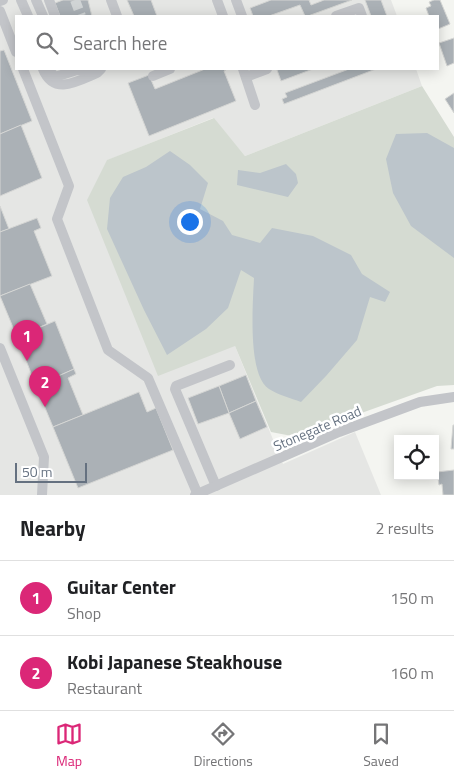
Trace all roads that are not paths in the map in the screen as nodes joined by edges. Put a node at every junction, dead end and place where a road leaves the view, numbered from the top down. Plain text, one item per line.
1 (36, 0) edge
2 (43, 0) edge
3 (49, 0) edge
4 (111, 0) edge
5 (217, 0) edge
6 (236, 0) edge
7 (22, 2) edge
8 (0, 11) edge
9 (241, 14) edge
10 (24, 15) edge
11 (28, 15) edge
12 (43, 15) edge
13 (49, 15) edge
14 (55, 15) edge
15 (117, 15) edge
16 (223, 15) edge
17 (339, 15) edge
18 (362, 15) edge
19 (15, 49) edge
20 (23, 70) edge
21 (43, 70) edge
22 (48, 70) edge
23 (77, 70) edge
24 (77, 70) edge
25 (96, 70) edge
26 (99, 70) edge
27 (168, 70) edge
28 (261, 70) edge
29 (244, 73) edge
30 (153, 76) dead end
31 (256, 104) dead end
32 (0, 348) edge
33 (230, 365) dead end
34 (454, 397) edge
35 (216, 486) junction
36 (42, 495) edge
37 (196, 495) edge

1 - 12 street
2 - 13 street
3 - 14 street
4 - 15 street
5 - 16 street
6 - 9 street
7 - 10 street
7 - 11 street
8 - 19 street
17 - 18 street
20 - 37 street
21 - 26 street
22 - 23 street
24 - 25 street
27 - 30 street
28 - 29 street
29 - 31 street
32 - 36 street
33 - 35 street
34 - 35 street, Stonegate Road
35 - 37 street, Stonegate Road

